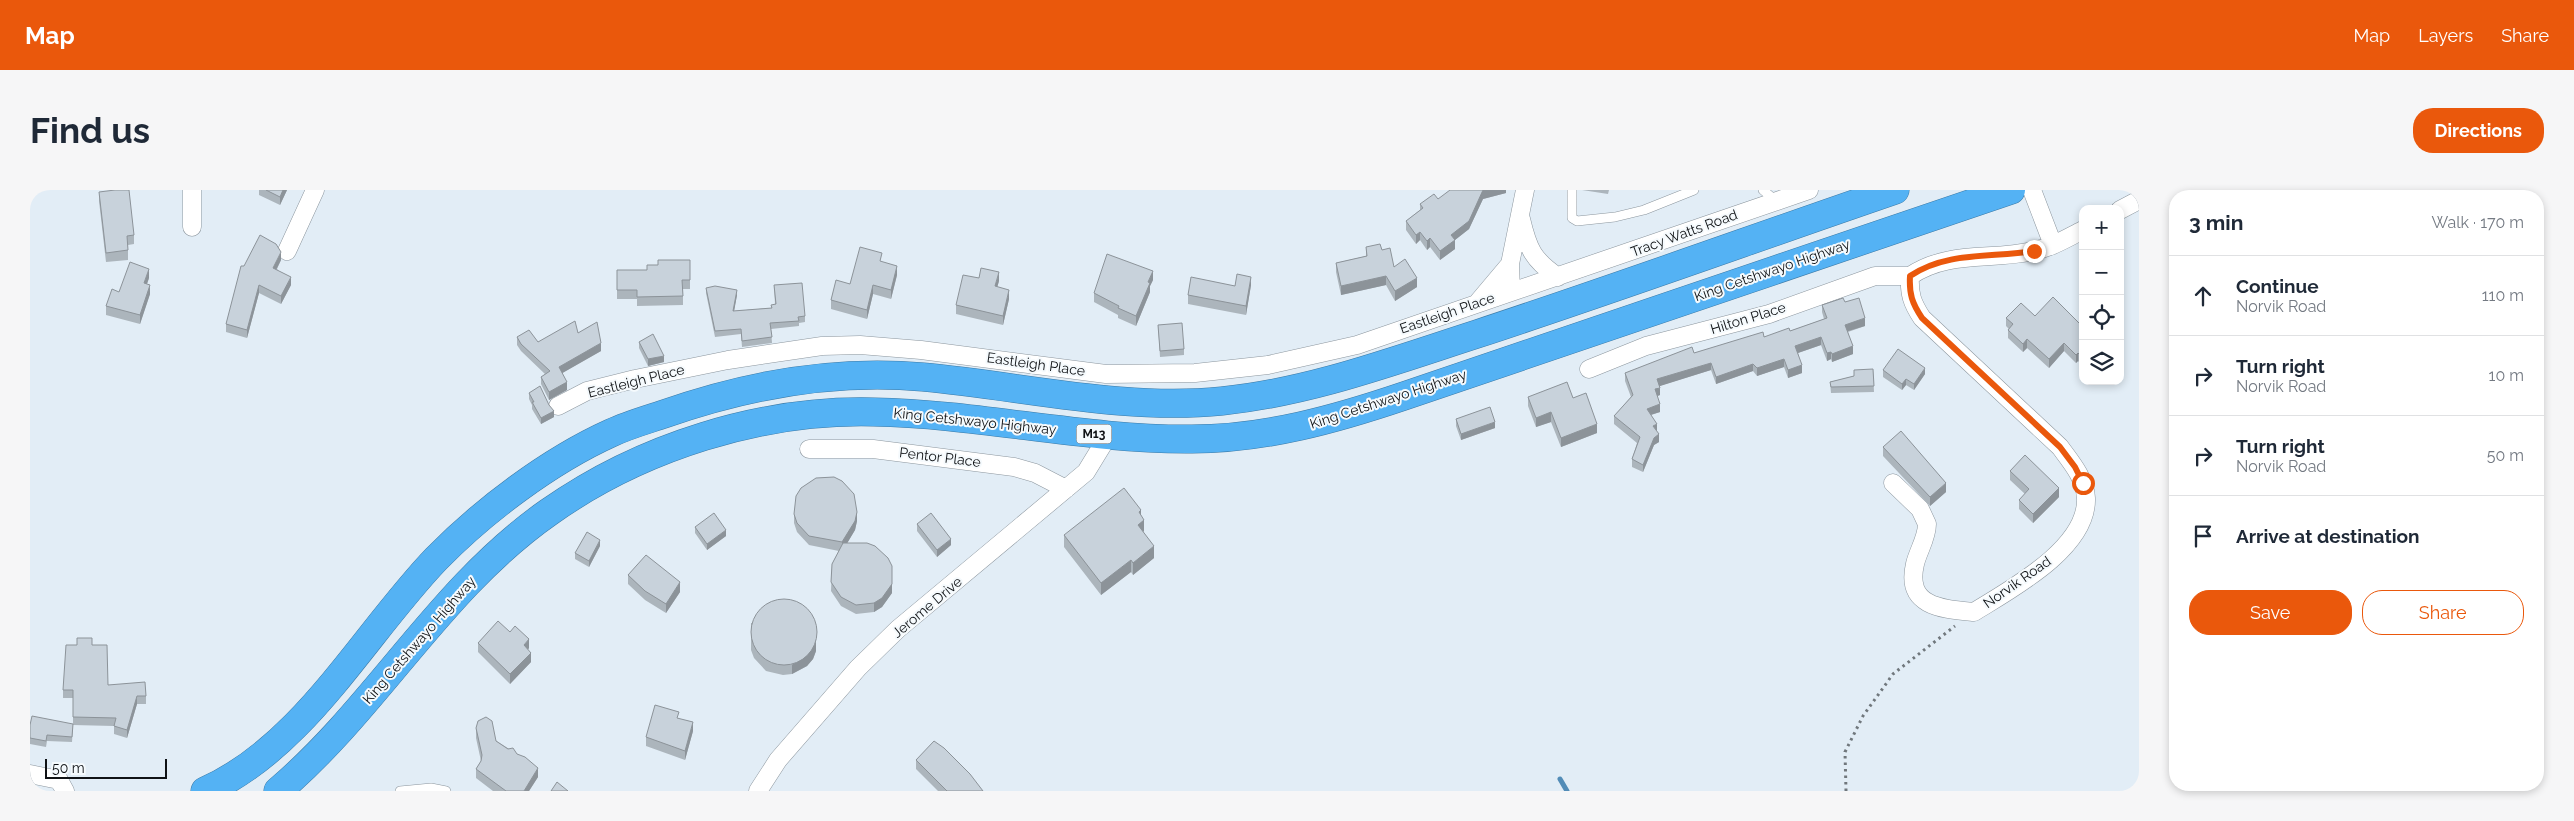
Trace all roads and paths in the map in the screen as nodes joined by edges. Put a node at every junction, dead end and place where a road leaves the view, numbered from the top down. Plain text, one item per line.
1 (192, 190) edge
2 (315, 190) edge
3 (1525, 190) edge
4 (1572, 190) edge
5 (1689, 190) edge
6 (1809, 190) edge
7 (1895, 190) edge
8 (2011, 190) edge
9 (2032, 190) edge
10 (1770, 196) edge
11 (2139, 200) edge
12 (2124, 208) edge
13 (1520, 216) junction
14 (192, 226) dead end
15 (2079, 232) edge
16 (2053, 245) junction
17 (287, 251) dead end
18 (1510, 264) junction
19 (1910, 276) junction
20 (1558, 277) junction
21 (1511, 291) junction
22 (1477, 302) junction
23 (1588, 369) dead end
24 (558, 406) dead end
25 (1108, 436) junction
26 (809, 449) dead end
27 (1894, 483) dead end
28 (1066, 489) junction
29 (1974, 612) junction
30 (30, 774) edge
31 (65, 791) edge
32 (206, 791) edge
33 (278, 791) edge
34 (400, 791) edge
35 (446, 791) edge
36 (758, 791) edge
37 (1846, 791) edge

1 - 14 street
2 - 17 street
3 - 13 street
4 - 5 lane
6 - 10 street, Tracy Watts Road
7 - 32 highway
8 - 25 highway, King Cetshwayo Highway / M13
9 - 16 street
10 - 20 street, Tracy Watts Road
11 - 12 street
13 - 18 street
13 - 20 street
15 - 16 street
16 - 19 street
18 - 21 street
18 - 22 street
19 - 23 street, Hilton Place
19 - 29 street, Norvik Road
20 - 21 street, Tracy Watts Road
21 - 22 street, Eastleigh Place
22 - 24 street, Eastleigh Place
25 - 28 street, Jerome Drive
25 - 33 highway, King Cetshwayo Highway / M13
26 - 28 street, Pentor Place
27 - 29 street
28 - 36 street, Jerome Drive
29 - 37 path, Norvik Road
30 - 31 street
34 - 35 lane

